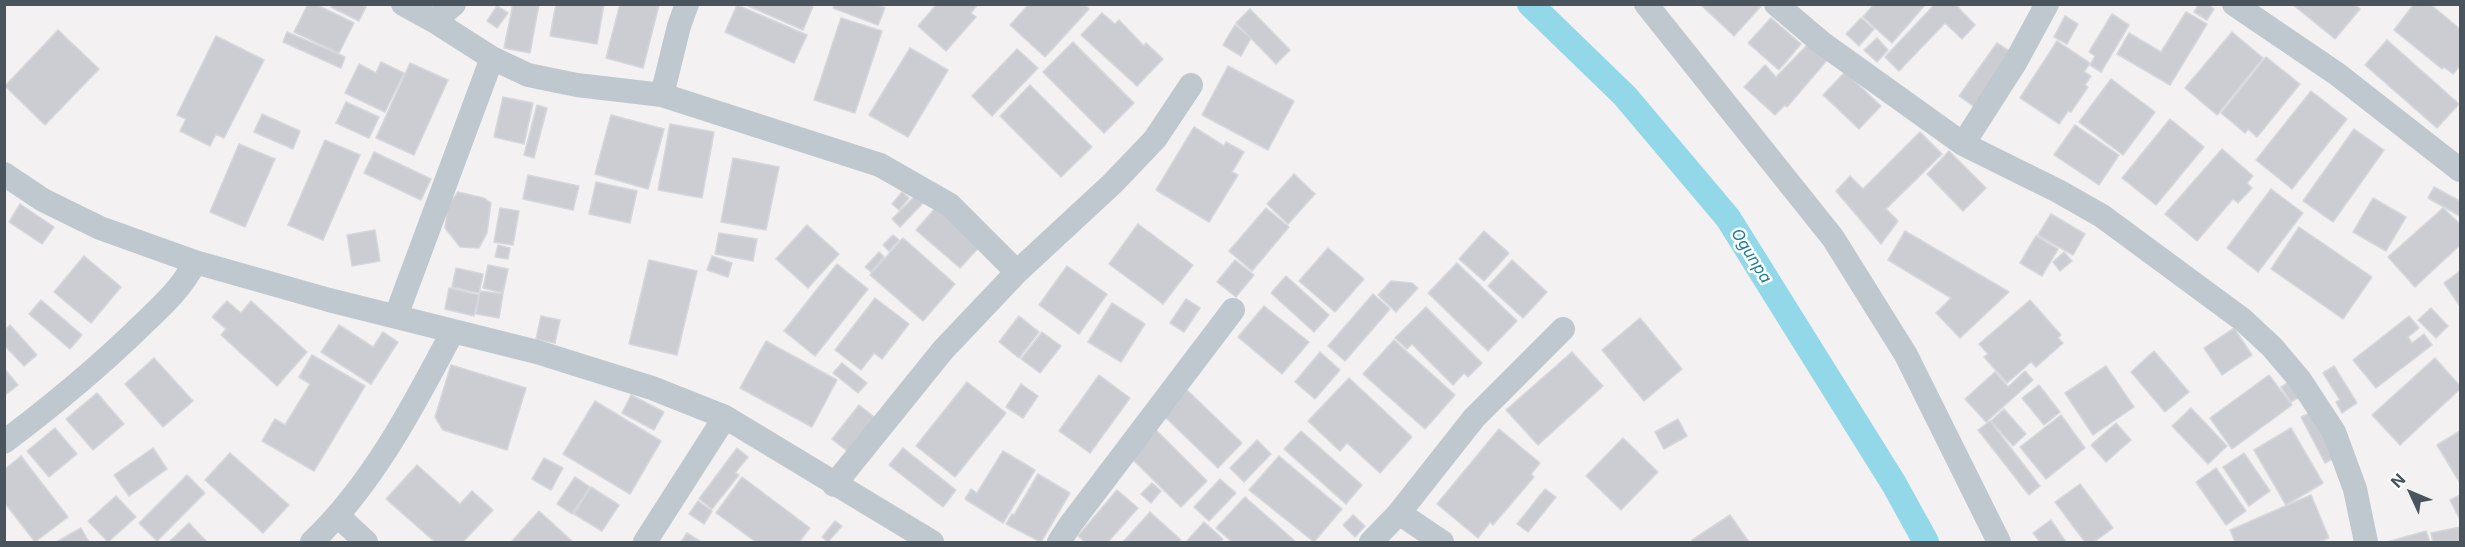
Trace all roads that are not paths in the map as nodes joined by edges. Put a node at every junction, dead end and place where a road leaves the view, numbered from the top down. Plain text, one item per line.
1 (403, 4) edge
2 (454, 4) edge
3 (687, 4) edge
4 (1646, 4) edge
5 (1776, 4) edge
6 (2047, 4) edge
7 (2234, 4) edge
8 (434, 21) junction
9 (492, 58) junction
10 (1191, 85) dead end
11 (663, 95) junction
12 (1963, 144) junction
13 (2460, 170) edge
14 (4, 174) edge
15 (195, 262) junction
16 (1017, 272) junction
17 (1233, 310) dead end
18 (396, 316) junction
19 (1563, 329) dead end
20 (453, 331) junction
21 (724, 417) junction
22 (4, 442) edge
23 (834, 485) junction
24 (1399, 513) junction
25 (338, 516) junction
26 (312, 543) edge
27 (366, 543) edge
28 (645, 543) edge
29 (932, 543) edge
30 (1059, 543) edge
31 (1371, 543) edge
32 (1442, 543) edge
33 (1999, 543) edge
34 (2366, 543) edge

1 - 8 street
2 - 8 street
3 - 11 street
4 - 33 street
5 - 12 street
6 - 12 street
7 - 13 street
8 - 9 street
9 - 11 street
9 - 18 street
10 - 16 street
11 - 16 street
12 - 34 street
14 - 15 street
15 - 18 street
15 - 22 street
16 - 23 street
17 - 30 street
18 - 20 street
19 - 24 street
20 - 21 street
20 - 25 street
21 - 23 street
21 - 28 street
23 - 29 street
24 - 31 street
24 - 32 street
25 - 26 street
25 - 27 street

